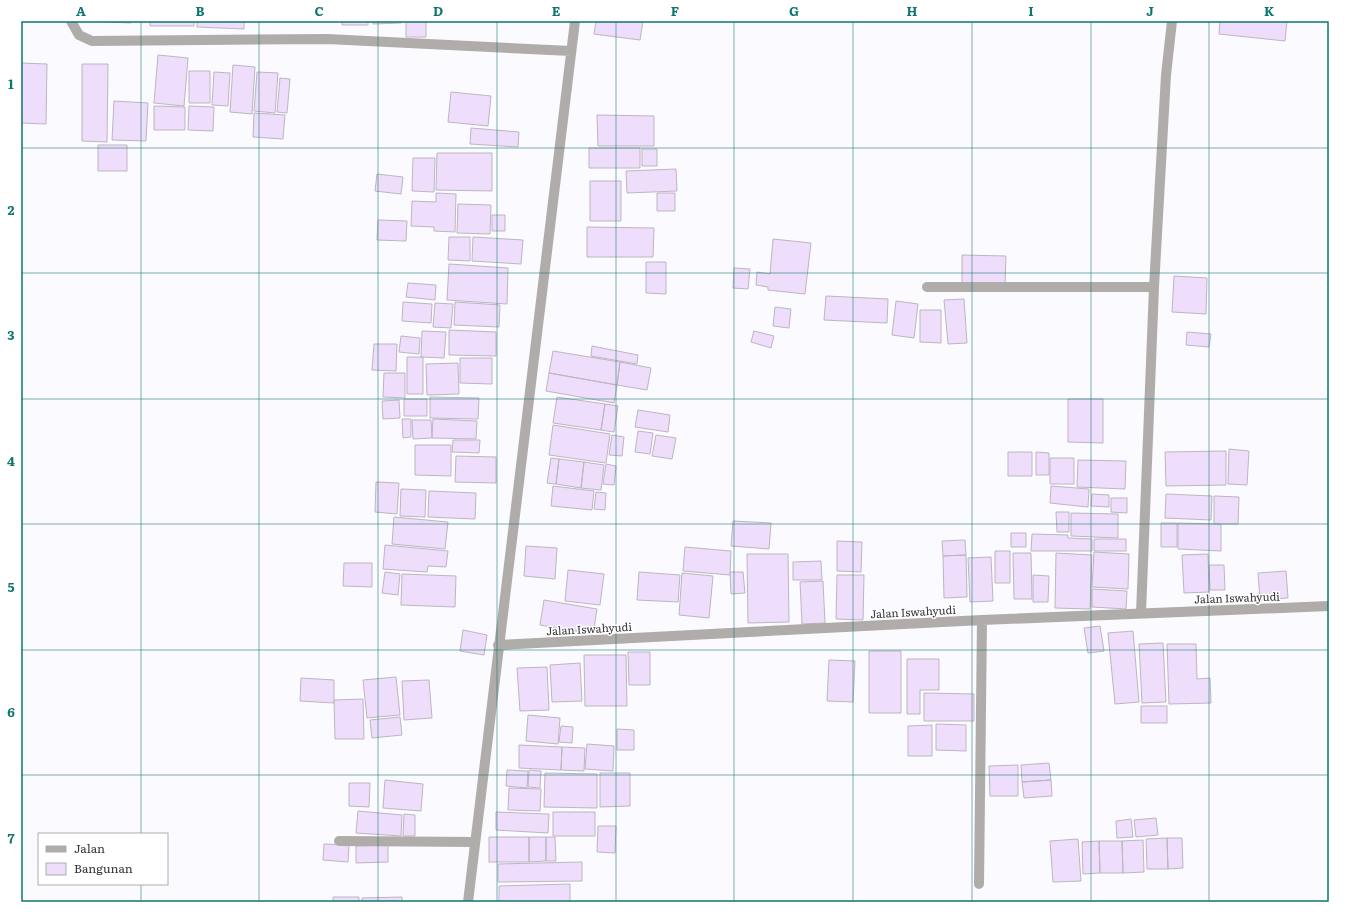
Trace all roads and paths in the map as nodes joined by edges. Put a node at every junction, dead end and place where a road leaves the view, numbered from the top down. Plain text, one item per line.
1 (71, 21) edge
2 (575, 21) edge
3 (1172, 21) edge
4 (571, 51) junction
5 (927, 287) dead end
6 (1154, 287) junction
7 (1329, 606) edge
8 (1141, 613) junction
9 (982, 620) junction
10 (498, 645) junction
11 (339, 841) dead end
12 (475, 842) junction
13 (979, 884) dead end
14 (468, 902) edge

1 - 4 street
2 - 4 street
3 - 6 street
4 - 10 street
5 - 6 street
6 - 8 street
7 - 8 street, Jalan Iswahyudi
8 - 9 street, Jalan Iswahyudi
9 - 10 street, Jalan Iswahyudi
9 - 13 street
10 - 12 street
11 - 12 street
12 - 14 street

